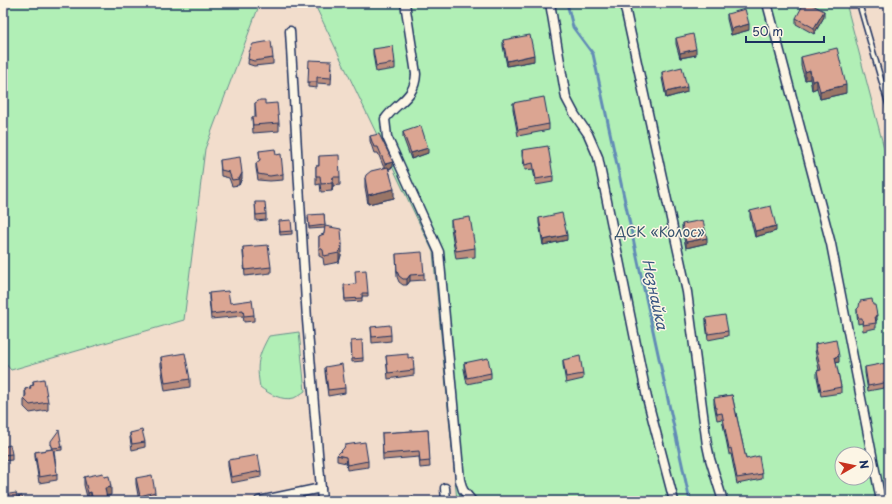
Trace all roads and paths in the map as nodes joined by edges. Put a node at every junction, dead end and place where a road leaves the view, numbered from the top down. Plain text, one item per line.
1 (405, 3) edge
2 (550, 3) edge
3 (624, 3) edge
4 (767, 3) edge
5 (859, 3) edge
6 (290, 31) dead end
7 (889, 107) edge
8 (321, 488) junction
9 (445, 488) dead end
10 (259, 501) edge
11 (322, 501) edge
12 (446, 501) edge
13 (472, 501) edge
14 (674, 501) edge
15 (723, 501) edge
16 (881, 501) edge

1 - 13 street
2 - 14 street
3 - 15 street
4 - 16 street
5 - 7 lane
6 - 8 street
8 - 10 street
8 - 11 street
9 - 12 street

